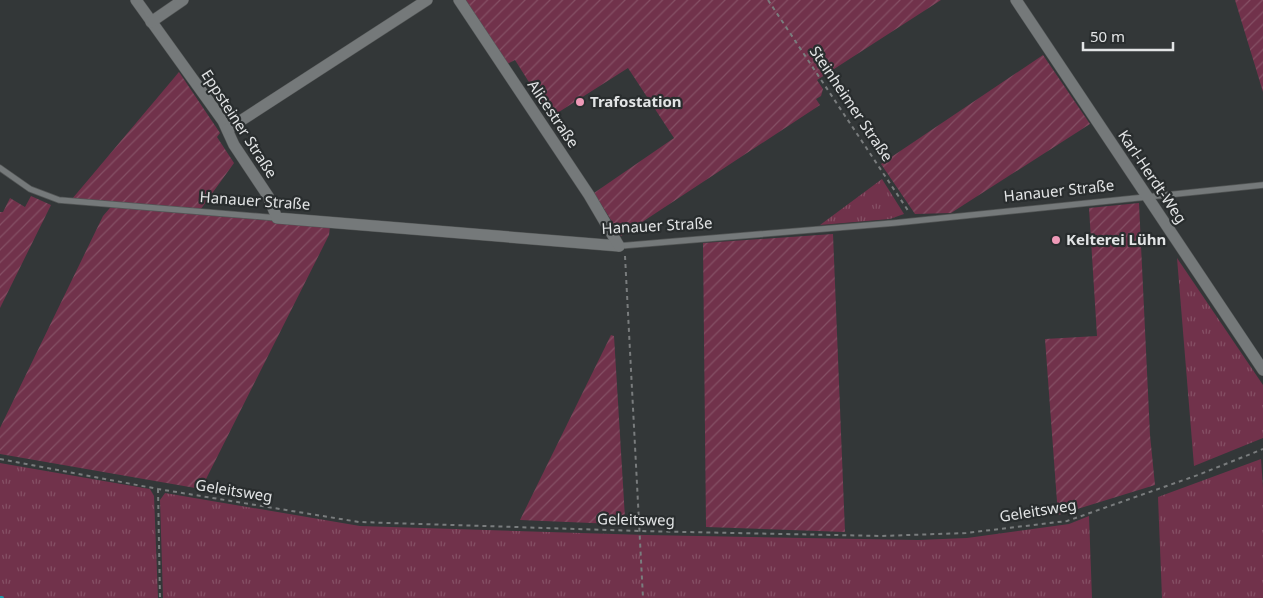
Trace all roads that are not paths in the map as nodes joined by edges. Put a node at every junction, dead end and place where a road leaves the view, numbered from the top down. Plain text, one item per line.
1 (136, 0) edge
2 (183, 0) edge
3 (428, 0) edge
4 (459, 0) edge
5 (1016, 0) edge
6 (151, 22) junction
7 (228, 129) junction
8 (0, 168) edge
9 (1263, 185) edge
10 (1147, 197) junction
11 (276, 218) junction
12 (619, 246) junction
13 (1263, 370) edge

1 - 6 street, Eppsteiner Straße
2 - 6 street
3 - 7 street
4 - 12 street, Alicestraße
5 - 10 street, Karl-Herdt-Weg
6 - 7 street, Eppsteiner Straße
7 - 11 street, Eppsteiner Straße
8 - 11 lane, Hanauer Straße
9 - 10 lane, Hanauer Straße
10 - 12 lane, Hanauer Straße
10 - 13 street, Karl-Herdt-Weg
11 - 12 street, Hanauer Straße

